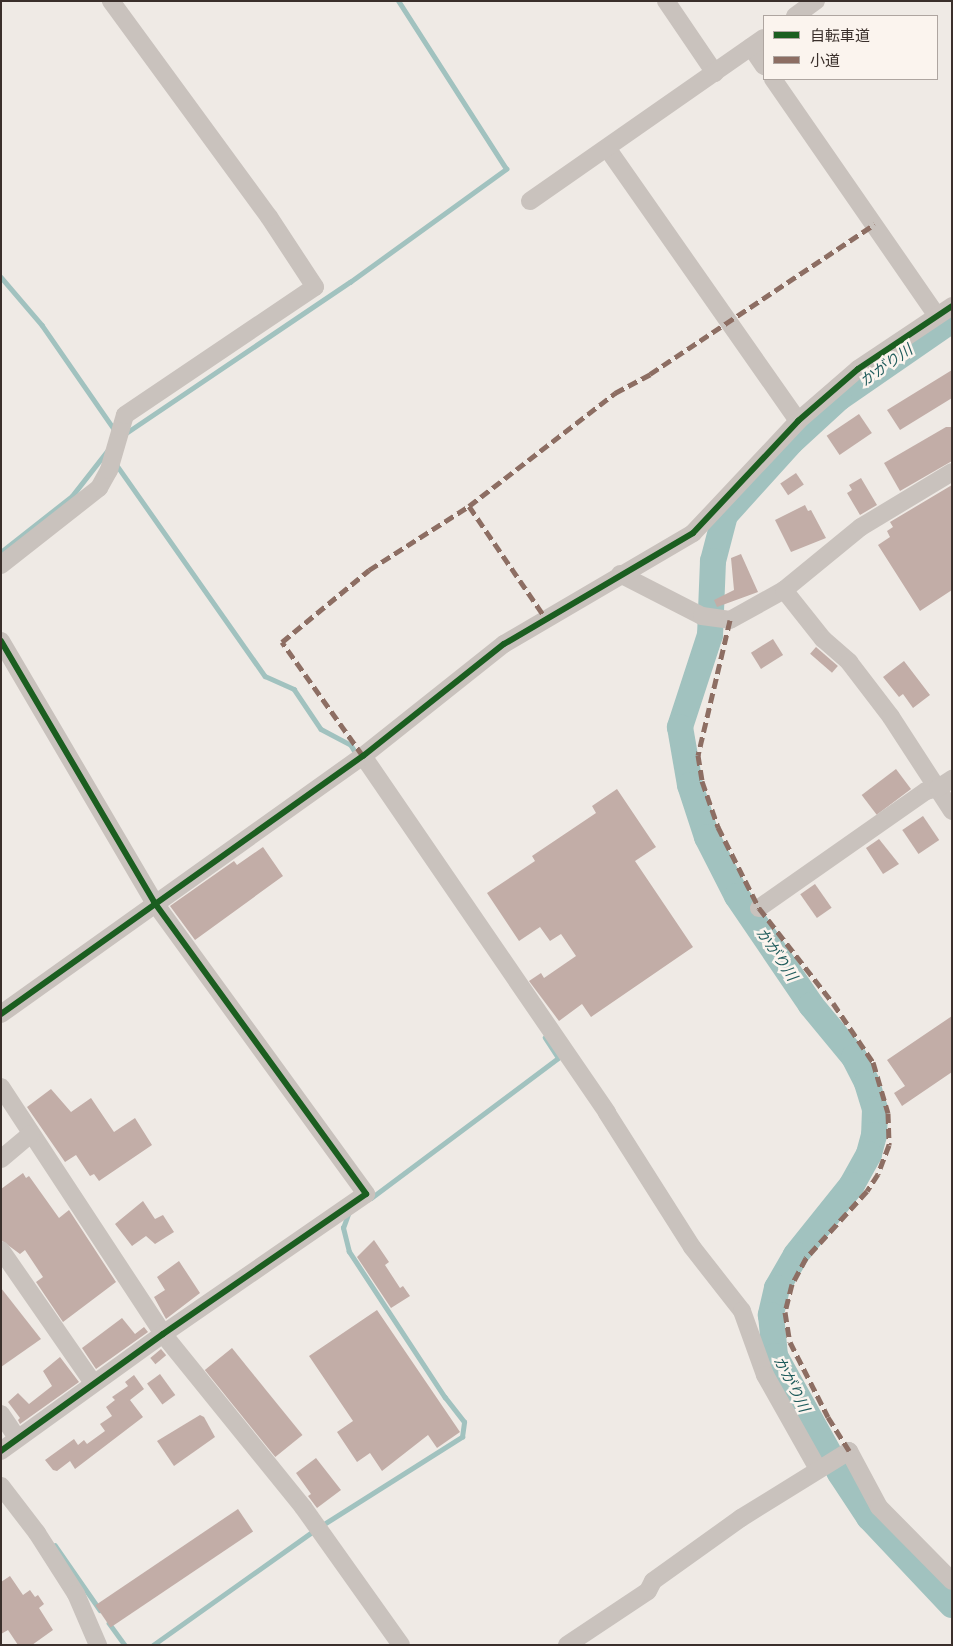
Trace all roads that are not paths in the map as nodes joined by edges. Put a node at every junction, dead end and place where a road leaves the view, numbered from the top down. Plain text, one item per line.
1 (111, 1) edge
2 (666, 1) edge
3 (816, 1) edge
4 (795, 15) edge
5 (758, 43) edge
6 (763, 62) edge
7 (715, 73) junction
8 (774, 80) edge
9 (607, 148) junction
10 (530, 201) dead end
11 (952, 306) edge
12 (937, 316) junction
13 (798, 421) junction
14 (952, 472) edge
15 (1, 565) edge
16 (620, 574) junction
17 (784, 590) junction
18 (1, 641) edge
19 (363, 756) junction
20 (945, 784) edge
21 (952, 810) edge
22 (154, 902) junction
23 (760, 908) dead end
24 (1, 1014) edge
25 (1, 1087) edge
26 (31, 1134) junction
27 (1, 1159) edge
28 (1, 1250) edge
29 (163, 1334) junction
30 (93, 1383) junction
31 (1, 1414) edge
32 (17, 1438) junction
33 (1, 1451) edge
34 (818, 1469) junction
35 (1, 1486) edge
36 (952, 1581) edge
37 (98, 1645) edge
38 (401, 1645) edge
39 (567, 1645) edge

1 - 15 street
2 - 7 street
3 - 4 street
5 - 6 street
5 - 7 street
7 - 9 street
8 - 12 street
9 - 10 street
9 - 13 street
11 - 12 street
12 - 13 street
13 - 16 street
14 - 17 street
16 - 17 street
16 - 19 street
17 - 20 street
18 - 22 street
19 - 22 street
19 - 34 street
20 - 21 street
20 - 23 street
22 - 24 street
22 - 29 street
25 - 26 street
26 - 27 street
26 - 29 street
28 - 30 street
29 - 30 street
29 - 38 street
30 - 32 street
31 - 32 street
32 - 33 street
34 - 36 street
34 - 39 street
35 - 37 street

